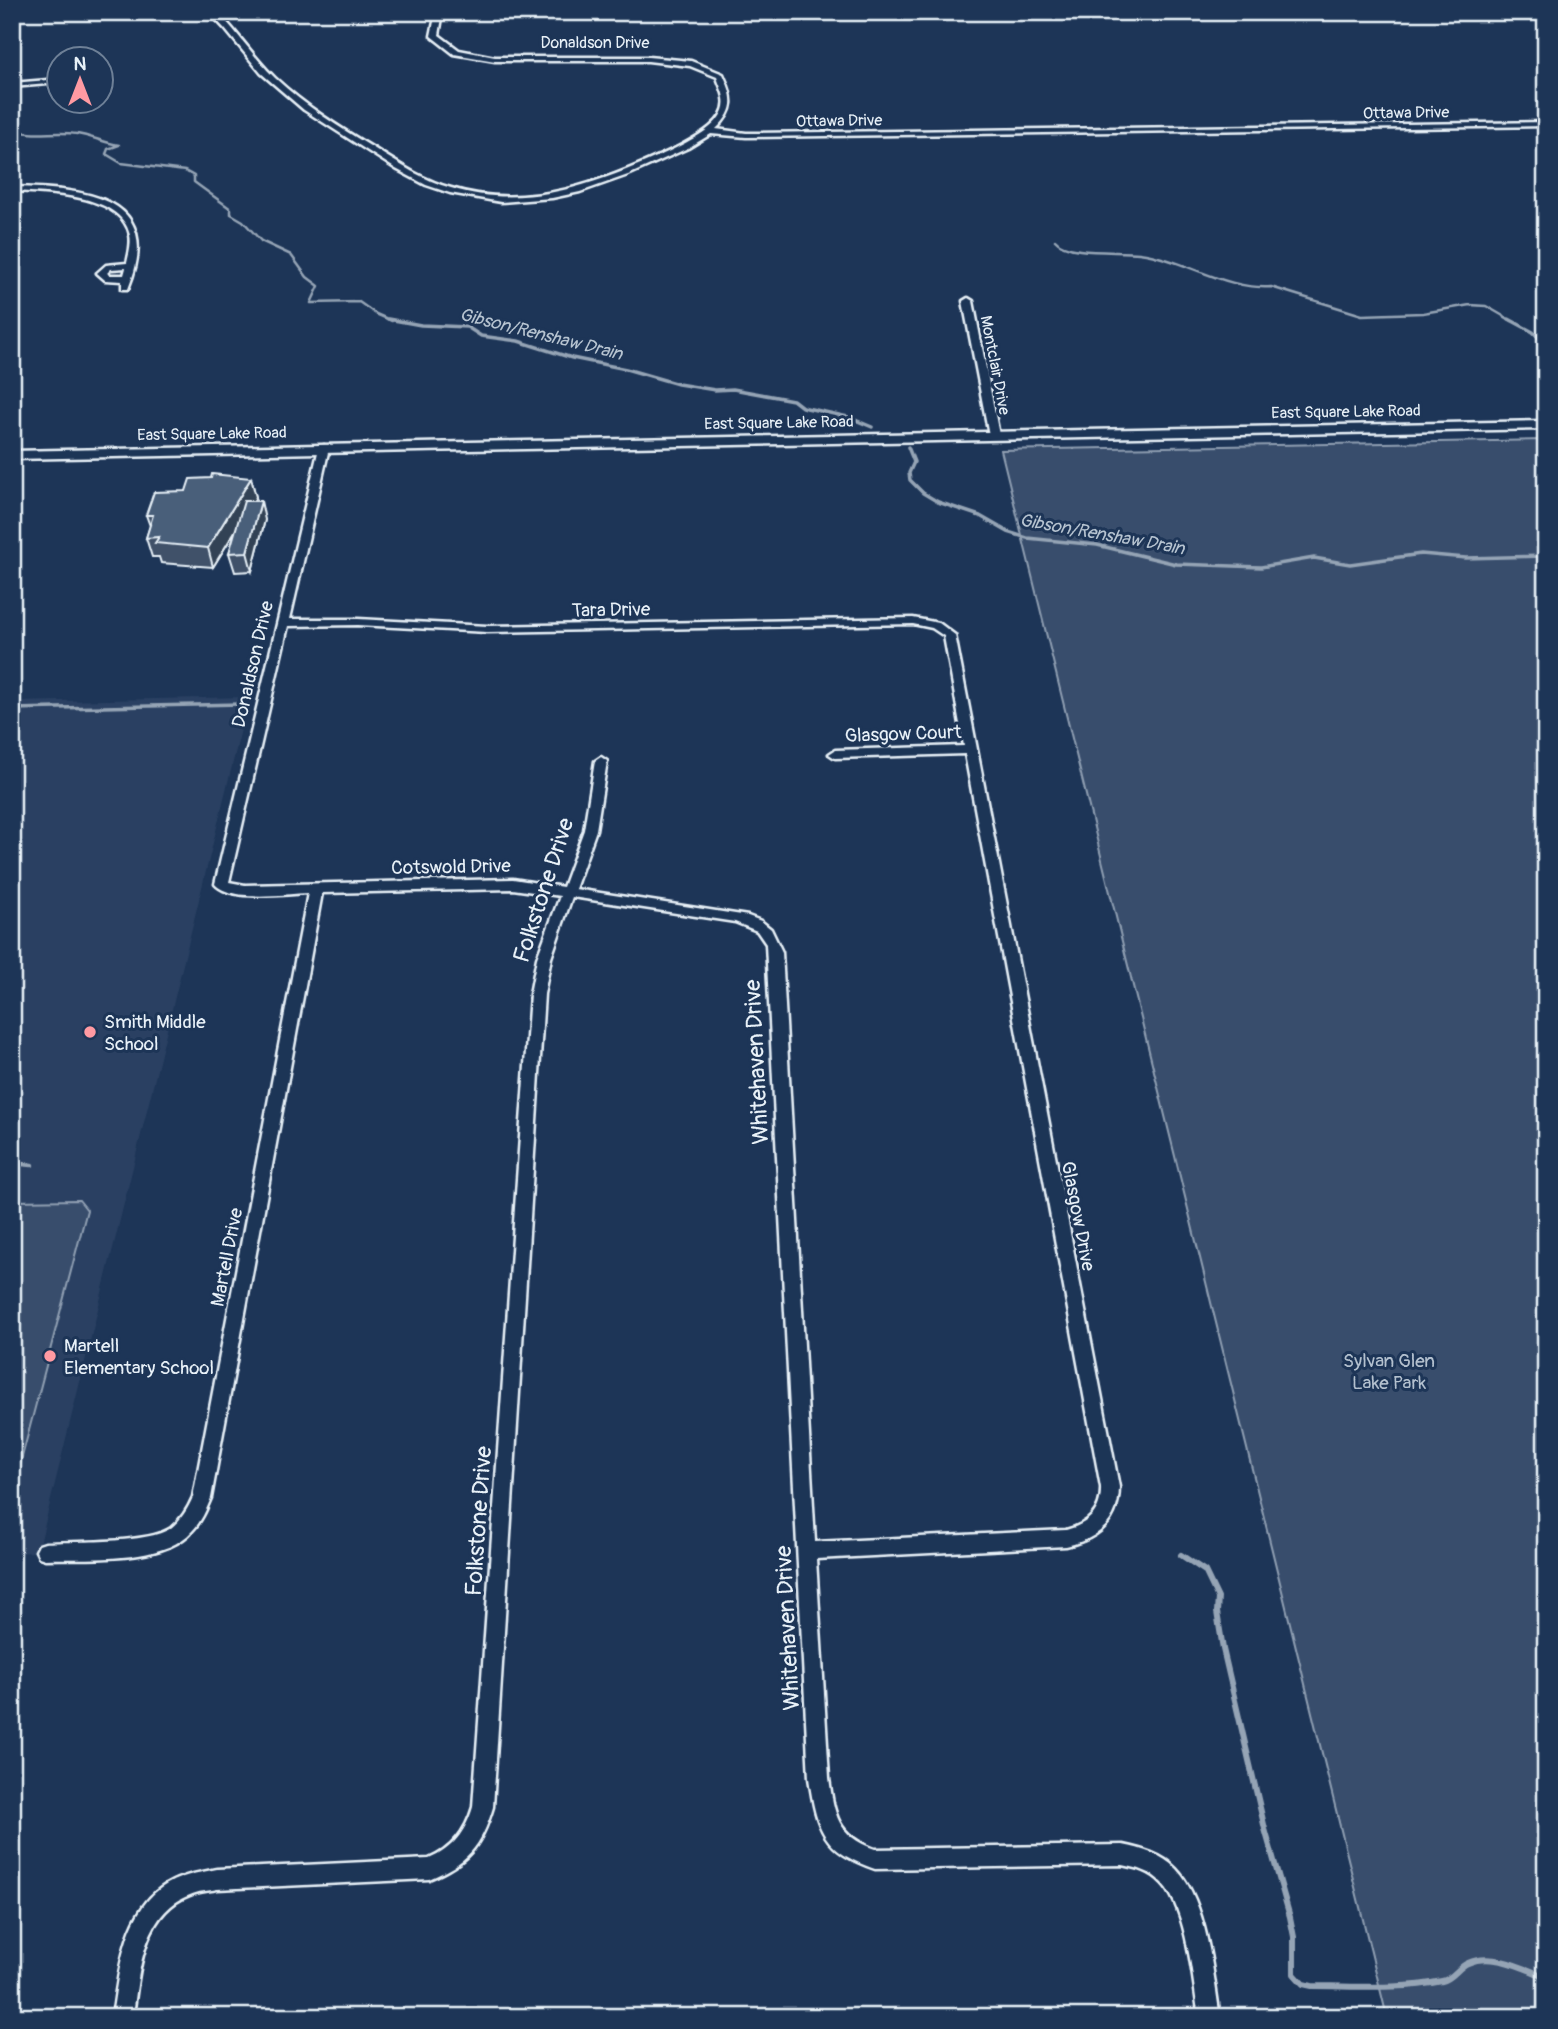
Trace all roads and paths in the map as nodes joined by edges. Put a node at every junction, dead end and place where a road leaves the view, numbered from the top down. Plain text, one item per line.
1 (212, 12) edge
2 (440, 12) edge
3 (33, 82) junction
4 (46, 82) edge
5 (12, 85) edge
6 (46, 87) edge
7 (1546, 124) edge
8 (708, 131) junction
9 (12, 189) edge
10 (130, 265) junction
11 (968, 301) dead end
12 (1546, 425) edge
13 (993, 435) junction
14 (324, 449) junction
15 (12, 455) edge
16 (282, 623) junction
17 (940, 628) joint
18 (972, 750) junction
19 (835, 754) dead end
20 (601, 761) dead end
21 (226, 888) joint
22 (316, 888) junction
23 (570, 891) junction
24 (758, 924) joint
25 (45, 1551) dead end
26 (807, 1551) junction
27 (122, 2017) edge
28 (1210, 2017) edge

1 - 8 street
2 - 8 street, Donaldson Drive
3 - 4 street
3 - 5 street
3 - 6 street
7 - 8 street, Ottawa Drive
9 - 10 street
10 - 10 street
11 - 13 street, Montclair Drive
12 - 13 main road, East Square Lake Road
13 - 14 main road, East Square Lake Road
14 - 15 main road, East Square Lake Road
14 - 16 street, Donaldson Drive
16 - 17 street, Tara Drive
16 - 21 street, Donaldson Drive
17 - 18 street, Glasgow Drive
18 - 19 street, Glasgow Court
18 - 26 street, Glasgow Drive
20 - 23 street, Folkstone Drive
21 - 22 street, Cotswold Drive
22 - 23 street, Cotswold Drive
22 - 25 street, Martell Drive
23 - 24 street, Cotswold Drive
23 - 27 street, Folkstone Drive
24 - 26 street, Whitehaven Drive
26 - 28 street, Whitehaven Drive

